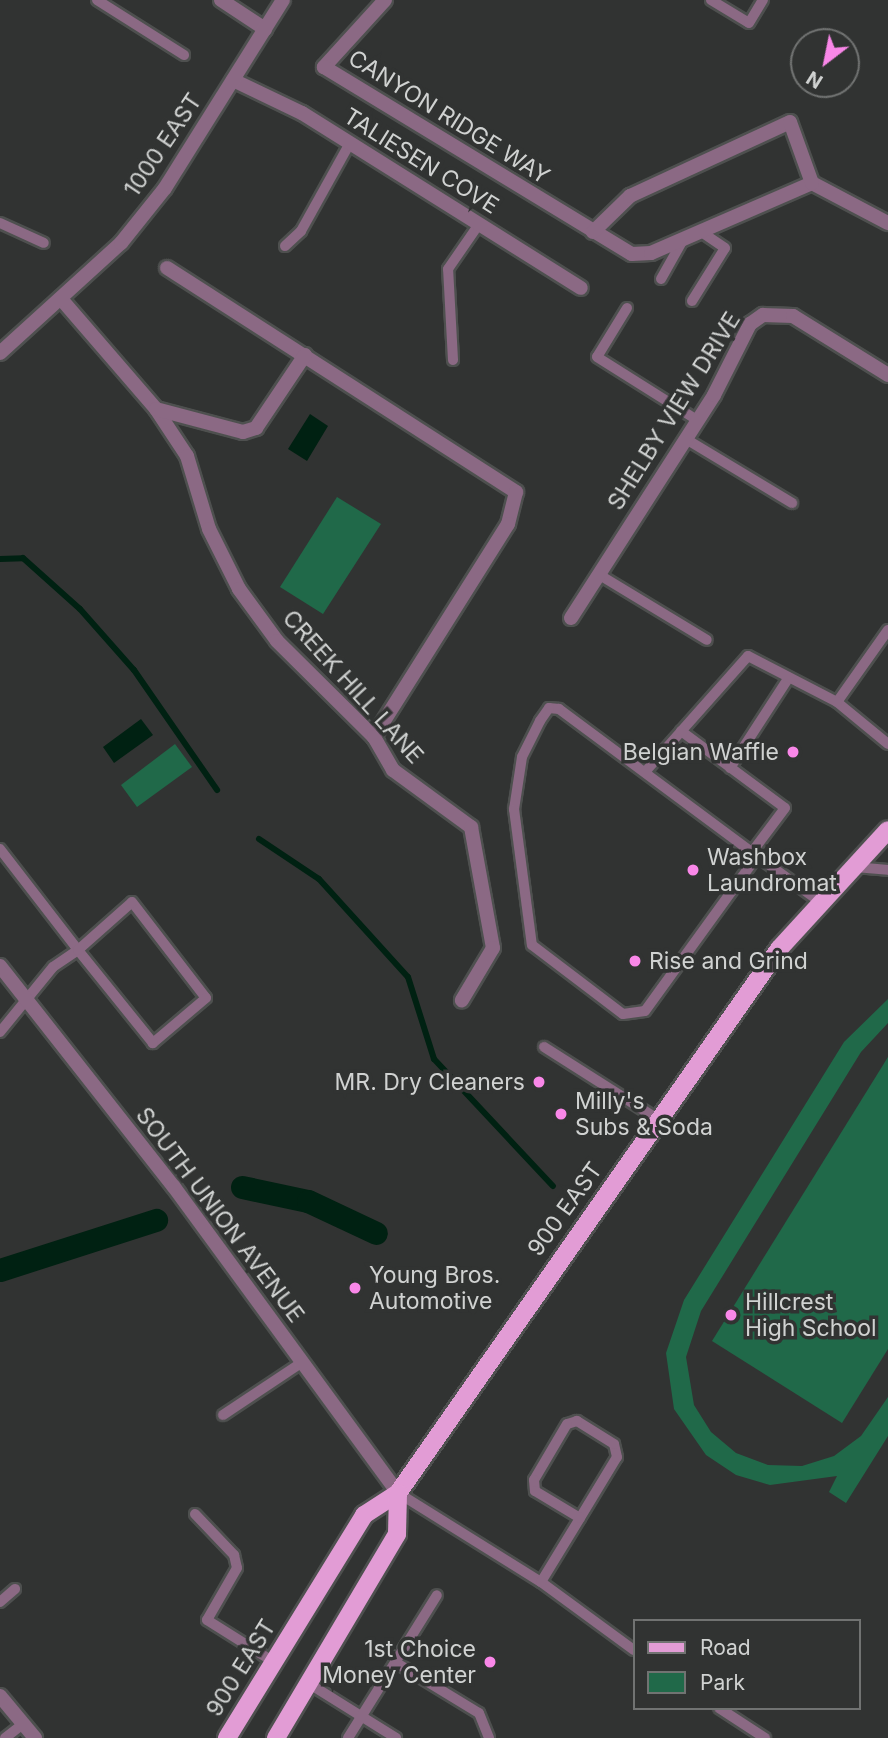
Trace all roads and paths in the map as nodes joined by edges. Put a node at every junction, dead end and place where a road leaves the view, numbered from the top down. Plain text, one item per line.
1 (97, 0) edge
2 (221, 0) edge
3 (283, 0) edge
4 (385, 0) edge
5 (711, 0) edge
6 (763, 0) edge
7 (265, 29) junction
8 (184, 55) dead end
9 (233, 80) junction
10 (350, 143) junction
11 (812, 183) junction
12 (0, 223) edge
13 (888, 223) edge
14 (479, 224) junction
15 (700, 231) junction
16 (593, 232) junction
17 (684, 238) junction
18 (44, 243) dead end
19 (285, 246) dead end
20 (167, 268) dead end
21 (661, 279) dead end
22 (581, 288) dead end
23 (62, 300) junction
24 (692, 301) dead end
25 (627, 308) dead end
26 (0, 353) edge
27 (305, 355) junction
28 (453, 360) dead end
29 (888, 375) edge
30 (156, 409) junction
31 (697, 420) junction
32 (686, 439) junction
33 (792, 503) dead end
34 (598, 573) junction
35 (571, 618) dead end
36 (888, 630) edge
37 (707, 640) dead end
38 (789, 677) junction
39 (837, 702) junction
40 (681, 731) junction
41 (374, 737) junction
42 (888, 744) edge
43 (730, 768) junction
44 (645, 772) junction
45 (888, 830) edge
46 (0, 849) edge
47 (755, 854) junction
48 (855, 867) junction
49 (888, 870) edge
50 (819, 901) junction
51 (78, 950) junction
52 (0, 966) edge
53 (462, 1000) dead end
54 (28, 1001) junction
55 (0, 1031) edge
56 (544, 1047) dead end
57 (659, 1120) junction
58 (301, 1363) junction
59 (223, 1415) dead end
60 (398, 1493) junction
61 (195, 1514) dead end
62 (580, 1518) junction
63 (541, 1582) junction
64 (15, 1589) dead end
65 (437, 1595) dead end
66 (0, 1602) edge
67 (632, 1649) edge
68 (274, 1662) junction
69 (395, 1662) junction
70 (308, 1683) junction
71 (0, 1696) edge
72 (722, 1710) edge
73 (361, 1716) junction
74 (23, 1724) junction
75 (5, 1738) edge
76 (35, 1738) edge
77 (227, 1738) edge
78 (276, 1738) edge
79 (348, 1738) edge
80 (396, 1738) edge
81 (489, 1738) edge
82 (765, 1738) edge

1 - 8 lane
2 - 7 street
3 - 7 street, 1000 EAST
4 - 16 street, CANYON RIDGE WAY
5 - 6 lane
7 - 9 street, 1000 EAST
9 - 10 street, TALIESEN COVE
9 - 23 street, 1000 EAST
10 - 14 street, TALIESEN COVE
10 - 19 lane
11 - 13 street
11 - 15 street, CANYON RIDGE WAY
11 - 16 street
12 - 18 lane
14 - 22 street, TALIESEN COVE
14 - 28 lane
15 - 17 street, CANYON RIDGE WAY
15 - 24 lane
16 - 17 street, CANYON RIDGE WAY
17 - 21 lane
20 - 27 street
23 - 26 street, 1000 EAST
23 - 30 street, CREEK HILL LANE
25 - 31 lane
27 - 30 street
27 - 41 street
29 - 31 street, SHELBY VIEW DRIVE
30 - 41 street, CREEK HILL LANE
31 - 32 street, SHELBY VIEW DRIVE
32 - 33 lane
32 - 34 street, SHELBY VIEW DRIVE
34 - 35 street, SHELBY VIEW DRIVE
34 - 37 lane
36 - 39 lane
38 - 39 lane
38 - 40 lane
38 - 43 lane
39 - 42 lane
40 - 43 lane
40 - 44 lane
41 - 53 street, CREEK HILL LANE
43 - 47 lane
44 - 47 lane
44 - 47 lane
45 - 48 main road, 900 EAST
46 - 51 lane
47 - 50 lane
48 - 49 lane
48 - 50 main road, 900 EAST
50 - 57 main road, 900 EAST
51 - 51 lane
51 - 54 lane
52 - 54 street, SOUTH UNION AVENUE
54 - 55 lane
54 - 58 street, SOUTH UNION AVENUE
56 - 57 lane
57 - 60 main road, 900 EAST
58 - 59 lane
58 - 60 street, SOUTH UNION AVENUE
60 - 63 lane
60 - 68 main road, 900 EAST
60 - 70 main road
61 - 68 lane
62 - 62 lane
62 - 63 lane
63 - 67 lane
64 - 66 lane
65 - 69 lane
68 - 77 main road, 900 EAST
69 - 73 lane
69 - 81 lane
70 - 73 lane
70 - 78 main road
71 - 74 street
72 - 82 lane
73 - 79 lane
73 - 80 lane
74 - 75 lane
74 - 76 street

